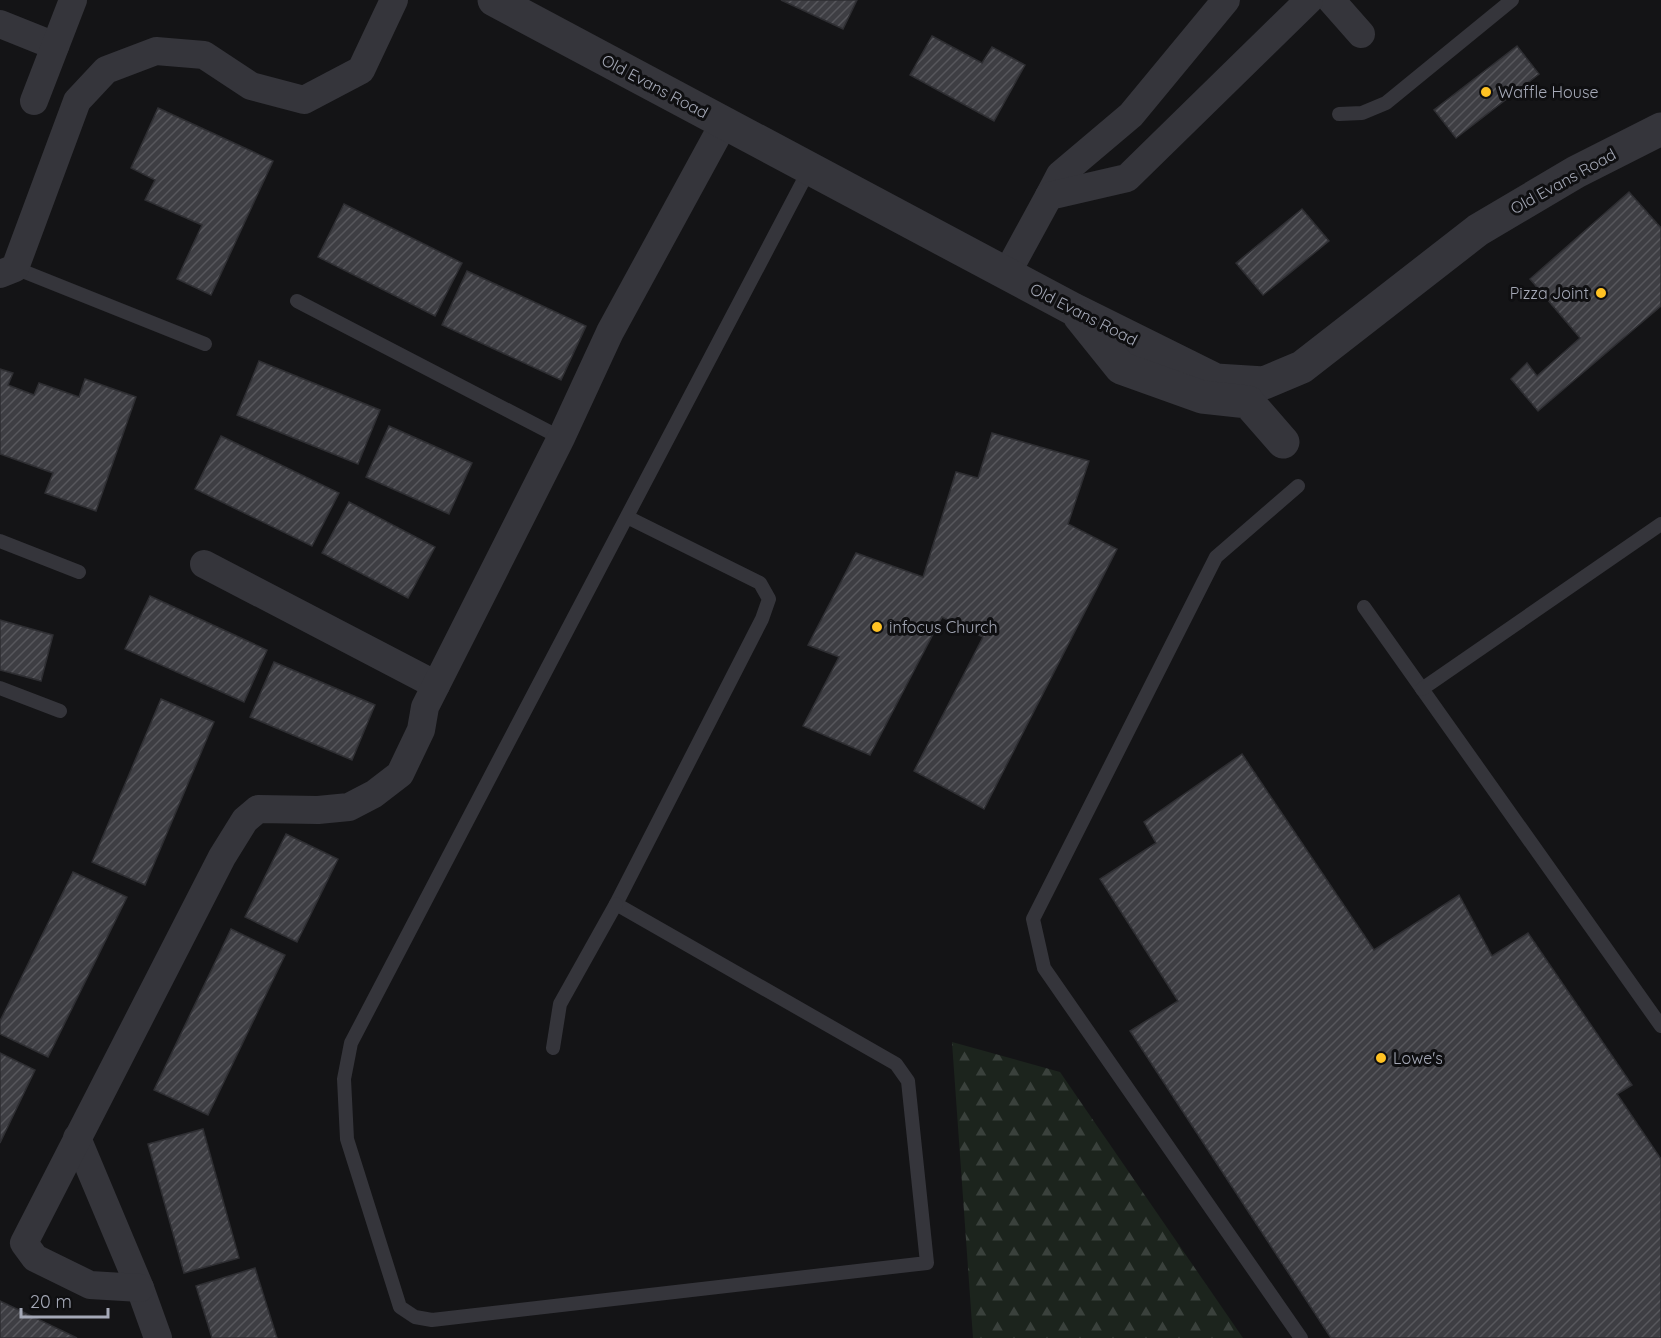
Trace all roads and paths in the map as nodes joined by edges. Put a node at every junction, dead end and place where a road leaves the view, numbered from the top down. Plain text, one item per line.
1 (72, 0) edge
2 (394, 0) edge
3 (494, 0) edge
4 (1226, 0) edge
5 (1309, 0) edge
6 (1331, 0) edge
7 (1512, 0) edge
8 (0, 24) edge
9 (1360, 33) dead end
10 (55, 46) junction
11 (34, 101) dead end
12 (1339, 114) dead end
13 (724, 123) junction
14 (1661, 129) edge
15 (810, 168) junction
16 (1049, 196) junction
17 (7, 271) edge
18 (1007, 273) junction
19 (297, 301) dead end
20 (1073, 309) junction
21 (205, 344) dead end
22 (561, 438) junction
23 (1283, 442) dead end
24 (1298, 486) dead end
25 (627, 517) junction
26 (1661, 524) edge
27 (0, 541) edge
28 (204, 564) dead end
29 (79, 572) dead end
30 (1364, 607) dead end
31 (436, 685) junction
32 (0, 688) edge
33 (1422, 689) junction
34 (60, 711) dead end
35 (615, 904) junction
36 (1661, 1026) edge
37 (552, 1048) dead end
38 (77, 1138) junction
39 (140, 1288) junction
40 (158, 1338) edge
41 (1301, 1338) edge

1 - 10 street
2 - 17 street
3 - 13 street, Old Evans Road
4 - 16 street
5 - 16 street
6 - 9 street
7 - 12 lane
8 - 10 street
10 - 11 street
13 - 15 street, Old Evans Road
13 - 22 street
14 - 20 street, Old Evans Road
15 - 18 street, Old Evans Road
15 - 25 lane
16 - 18 street
17 - 21 lane
18 - 20 street, Old Evans Road
19 - 22 lane
20 - 23 street
22 - 31 street
24 - 41 lane
25 - 35 lane
25 - 35 lane
26 - 33 lane
27 - 29 lane
28 - 31 street
30 - 33 lane
31 - 38 street
32 - 34 lane
33 - 36 lane
35 - 37 lane
38 - 39 street
38 - 39 street
39 - 40 street

